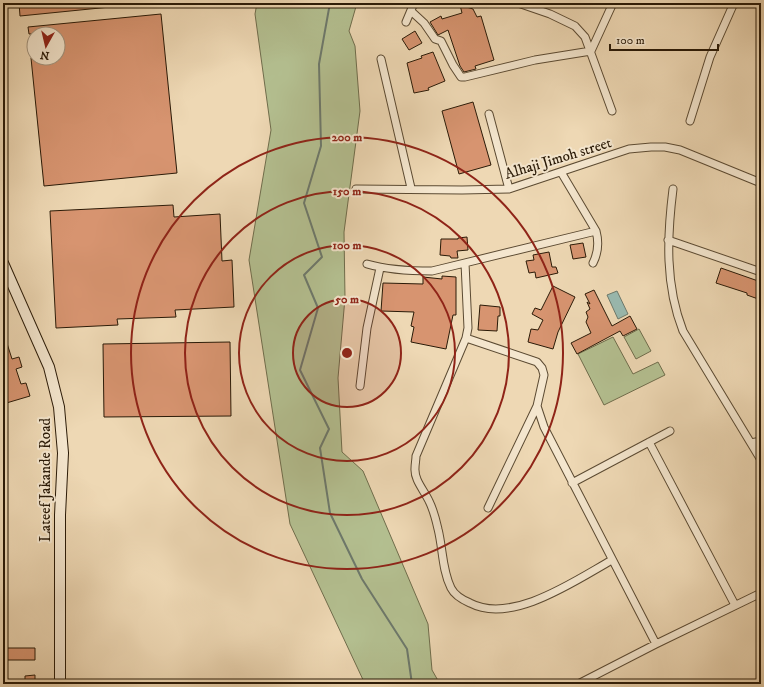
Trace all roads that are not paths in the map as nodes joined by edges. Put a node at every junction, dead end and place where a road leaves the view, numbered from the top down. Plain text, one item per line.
1 (414, 3) edge
2 (518, 3) edge
3 (613, 3) edge
4 (734, 3) edge
5 (411, 11) junction
6 (406, 22) dead end
7 (591, 51) junction
8 (381, 59) dead end
9 (612, 111) dead end
10 (489, 114) dead end
11 (690, 121) dead end
12 (562, 172) junction
13 (761, 183) edge
14 (356, 188) dead end
15 (411, 188) junction
16 (509, 189) junction
17 (673, 189) dead end
18 (596, 231) junction
19 (668, 240) junction
20 (3, 263) edge
21 (465, 263) junction
22 (593, 263) dead end
23 (367, 264) dead end
24 (380, 268) junction
25 (761, 272) edge
26 (466, 338) junction
27 (360, 386) dead end
28 (537, 406) junction
29 (670, 431) dead end
30 (761, 440) edge
31 (649, 442) junction
32 (752, 443) junction
33 (761, 460) edge
34 (572, 482) junction
35 (488, 508) dead end
36 (612, 560) junction
37 (761, 593) edge
38 (735, 605) junction
39 (656, 644) junction
40 (60, 684) edge
41 (578, 684) edge

1 - 5 street
2 - 7 street
3 - 7 street
4 - 11 street
5 - 6 street
5 - 7 street
7 - 9 street
8 - 15 street
10 - 16 street
12 - 13 street, Alhaji Jimoh street
12 - 16 street, Alhaji Jimoh street
12 - 18 street
14 - 15 street, Alhaji Jimoh street
15 - 16 street, Alhaji Jimoh street
17 - 19 street
18 - 21 street
18 - 22 street
19 - 25 street
19 - 32 street
20 - 40 main road, Lateef Jakande Road
21 - 24 street
21 - 26 street
23 - 24 street
24 - 27 street
26 - 28 street
26 - 36 street
28 - 34 street
28 - 35 street
29 - 31 street
30 - 32 street
31 - 34 street
31 - 38 street
32 - 33 street
34 - 36 street
36 - 39 street
37 - 38 street
38 - 39 street
39 - 41 street

